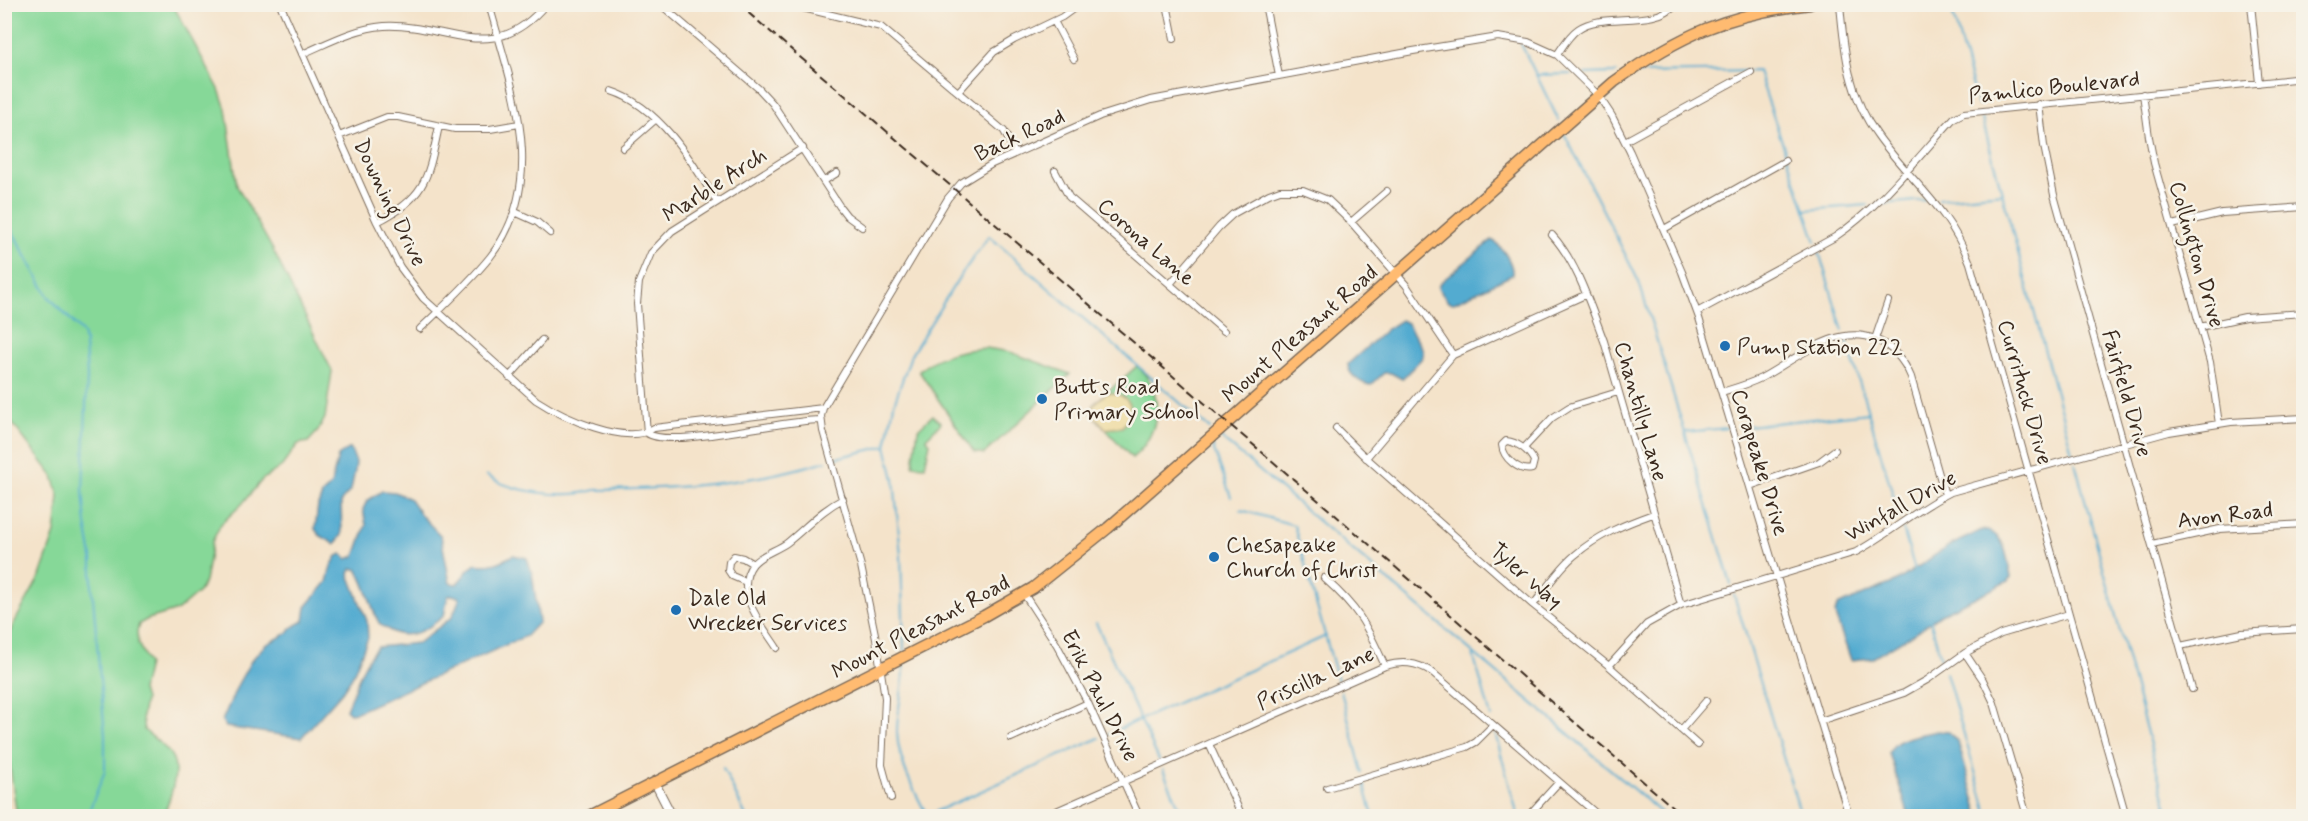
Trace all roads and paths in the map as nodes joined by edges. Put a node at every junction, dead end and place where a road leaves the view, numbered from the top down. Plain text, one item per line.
1 (280, 4) edge
2 (489, 4) edge
3 (546, 4) edge
4 (660, 4) edge
5 (799, 4) edge
6 (1080, 4) edge
7 (1167, 4) edge
8 (1265, 4) edge
9 (1676, 4) edge
10 (1810, 4) edge
11 (1840, 4) edge
12 (2252, 5) edge
13 (1054, 21) junction
14 (498, 37) junction
15 (1174, 39) dead end
16 (302, 54) junction
17 (1557, 55) junction
18 (1074, 59) dead end
19 (1750, 72) dead end
20 (1279, 76) junction
21 (2304, 78) edge
22 (2259, 82) junction
23 (611, 91) dead end
24 (958, 92) junction
25 (2143, 94) junction
26 (1598, 95) junction
27 (2039, 104) junction
28 (655, 120) junction
29 (519, 124) junction
30 (439, 126) junction
31 (339, 136) junction
32 (1625, 141) junction
33 (623, 148) dead end
34 (802, 148) junction
35 (1015, 153) junction
36 (1785, 161) dead end
37 (1907, 170) junction
38 (1054, 171) dead end
39 (837, 172) dead end
40 (824, 181) junction
41 (1387, 191) dead end
42 (717, 202) junction
43 (2304, 207) edge
44 (515, 212) junction
45 (377, 222) junction
46 (1352, 222) junction
47 (2172, 225) junction
48 (861, 227) dead end
49 (1664, 229) junction
50 (550, 233) dead end
51 (1552, 235) dead end
52 (1397, 273) junction
53 (1170, 284) junction
54 (1585, 295) junction
55 (1888, 301) dead end
56 (438, 312) junction
57 (1697, 312) junction
58 (2304, 313) edge
59 (2200, 327) junction
60 (420, 329) dead end
61 (1224, 331) dead end
62 (1875, 339) junction
63 (542, 340) dead end
64 (1453, 355) junction
65 (509, 377) junction
66 (1618, 392) junction
67 (1722, 392) junction
68 (823, 408) junction
69 (2304, 418) edge
70 (821, 420) junction
71 (2219, 424) junction
72 (1336, 428) dead end
73 (647, 433) junction
74 (2123, 443) junction
75 (1524, 448) junction
76 (1835, 450) dead end
77 (1366, 458) junction
78 (2029, 469) junction
79 (1750, 486) junction
80 (1945, 495) junction
81 (843, 499) junction
82 (1653, 514) junction
83 (2304, 524) edge
84 (2152, 544) junction
85 (753, 564) junction
86 (1777, 576) junction
87 (1324, 578) dead end
88 (746, 582) junction
89 (1024, 594) junction
90 (1533, 605) junction
91 (1681, 605) junction
92 (2069, 614) junction
93 (2304, 629) edge
94 (2180, 646) junction
95 (777, 648) dead end
96 (1965, 653) junction
97 (1385, 666) junction
98 (1609, 666) junction
99 (881, 669) junction
100 (2192, 689) dead end
101 (1706, 701) dead end
102 (1088, 703) junction
103 (1820, 721) junction
104 (1493, 725) junction
105 (1681, 730) junction
106 (1011, 738) dead end
107 (1209, 744) junction
108 (1698, 745) dead end
109 (1124, 782) junction
110 (1559, 782) junction
111 (655, 783) junction
112 (1327, 788) dead end
113 (891, 798) dead end
114 (589, 816) edge
115 (672, 816) edge
116 (1045, 816) edge
117 (1139, 816) edge
118 (1242, 816) edge
119 (1528, 816) edge
120 (1599, 816) edge
121 (1849, 816) edge
122 (2027, 816) edge
123 (2126, 816) edge

1 - 16 street, Downing Drive
2 - 14 street
3 - 14 street
4 - 34 street
5 - 24 street
6 - 13 street
7 - 15 street
8 - 20 street
9 - 17 street
10 - 26 highway, Mount Pleasant Road
11 - 37 street, Currituck Drive
12 - 22 street
13 - 18 street
13 - 24 street
14 - 16 street
14 - 29 street
16 - 31 street, Downing Drive
17 - 20 street, Back Road
17 - 26 street, Back Road
19 - 32 street
20 - 35 street, Back Road
21 - 22 street, Pamlico Boulevard
22 - 25 street, Pamlico Boulevard
23 - 28 street
24 - 35 street
25 - 27 street, Pamlico Boulevard
25 - 47 street, Collington Drive
26 - 32 street, Corapeake Drive
26 - 52 highway, Mount Pleasant Road
27 - 37 street, Pamlico Boulevard
27 - 74 street, Fairfield Drive
28 - 33 street
28 - 42 street
29 - 30 street
29 - 44 street
30 - 31 street
30 - 45 street
31 - 45 street, Downing Drive
32 - 49 street, Corapeake Drive
34 - 40 street
34 - 42 street, Marble Arch
35 - 68 street, Back Road
36 - 49 street
37 - 57 street, Pamlico Boulevard
37 - 78 street, Currituck Drive
38 - 53 street, Corona Lane
39 - 40 street
40 - 48 street
41 - 46 street
42 - 73 street, Marble Arch
43 - 47 street
44 - 50 street
44 - 56 street
45 - 56 street, Downing Drive
46 - 52 street
46 - 53 street
47 - 59 street, Collington Drive
49 - 57 street, Corapeake Drive
51 - 54 street, Chantilly Lane
52 - 64 street
52 - 89 highway, Mount Pleasant Road
53 - 61 street, Corona Lane
54 - 64 street
54 - 66 street, Chantilly Lane
55 - 62 street
56 - 60 street
56 - 65 street, Downing Drive
57 - 67 street, Corapeake Drive
58 - 59 street
59 - 71 street, Collington Drive
62 - 67 street
62 - 80 street
63 - 65 street
64 - 77 street
65 - 73 street, Downing Drive
66 - 75 street
66 - 82 street, Chantilly Lane
67 - 79 street, Corapeake Drive
68 - 70 street, Back Road
68 - 73 street, Downing Drive
69 - 71 street, Winfall Drive
70 - 73 street, Downing Drive
70 - 81 street, Back Road
71 - 74 street, Winfall Drive
72 - 77 street, Tyler Way
74 - 78 street, Winfall Drive
74 - 84 street, Fairfield Drive
75 - 75 street
76 - 79 street
77 - 90 street, Tyler Way
78 - 80 street, Winfall Drive
78 - 92 street, Currituck Drive
79 - 86 street, Corapeake Drive
80 - 86 street, Winfall Drive
81 - 85 street
81 - 99 street, Back Road
82 - 90 street
82 - 91 street, Chantilly Lane
83 - 84 street, Avon Road
84 - 94 street, Fairfield Drive
85 - 88 street
85 - 88 street
86 - 91 street, Winfall Drive
86 - 103 street, Corapeake Drive
87 - 97 street
88 - 95 street
89 - 99 highway, Mount Pleasant Road
89 - 102 street, Erik Paul Drive
90 - 98 street, Tyler Way
91 - 98 street, Winfall Drive
92 - 96 street
92 - 123 street, Currituck Drive
93 - 94 street
94 - 100 street, Fairfield Drive
96 - 103 street
96 - 122 street
97 - 104 street, Priscilla Lane
97 - 107 street, Priscilla Lane
98 - 105 street, Tyler Way
99 - 111 highway, Mount Pleasant Road
99 - 113 street, Back Road
101 - 105 street
102 - 106 street
102 - 109 street, Erik Paul Drive
103 - 121 street, Corapeake Drive
104 - 110 street, Priscilla Lane
104 - 112 street
105 - 108 street, Tyler Way
107 - 109 street, Priscilla Lane
107 - 118 street
109 - 116 street, Priscilla Lane
109 - 117 street, Erik Paul Drive
110 - 119 street
110 - 120 street, Priscilla Lane
111 - 114 highway, Mount Pleasant Road
111 - 115 street

